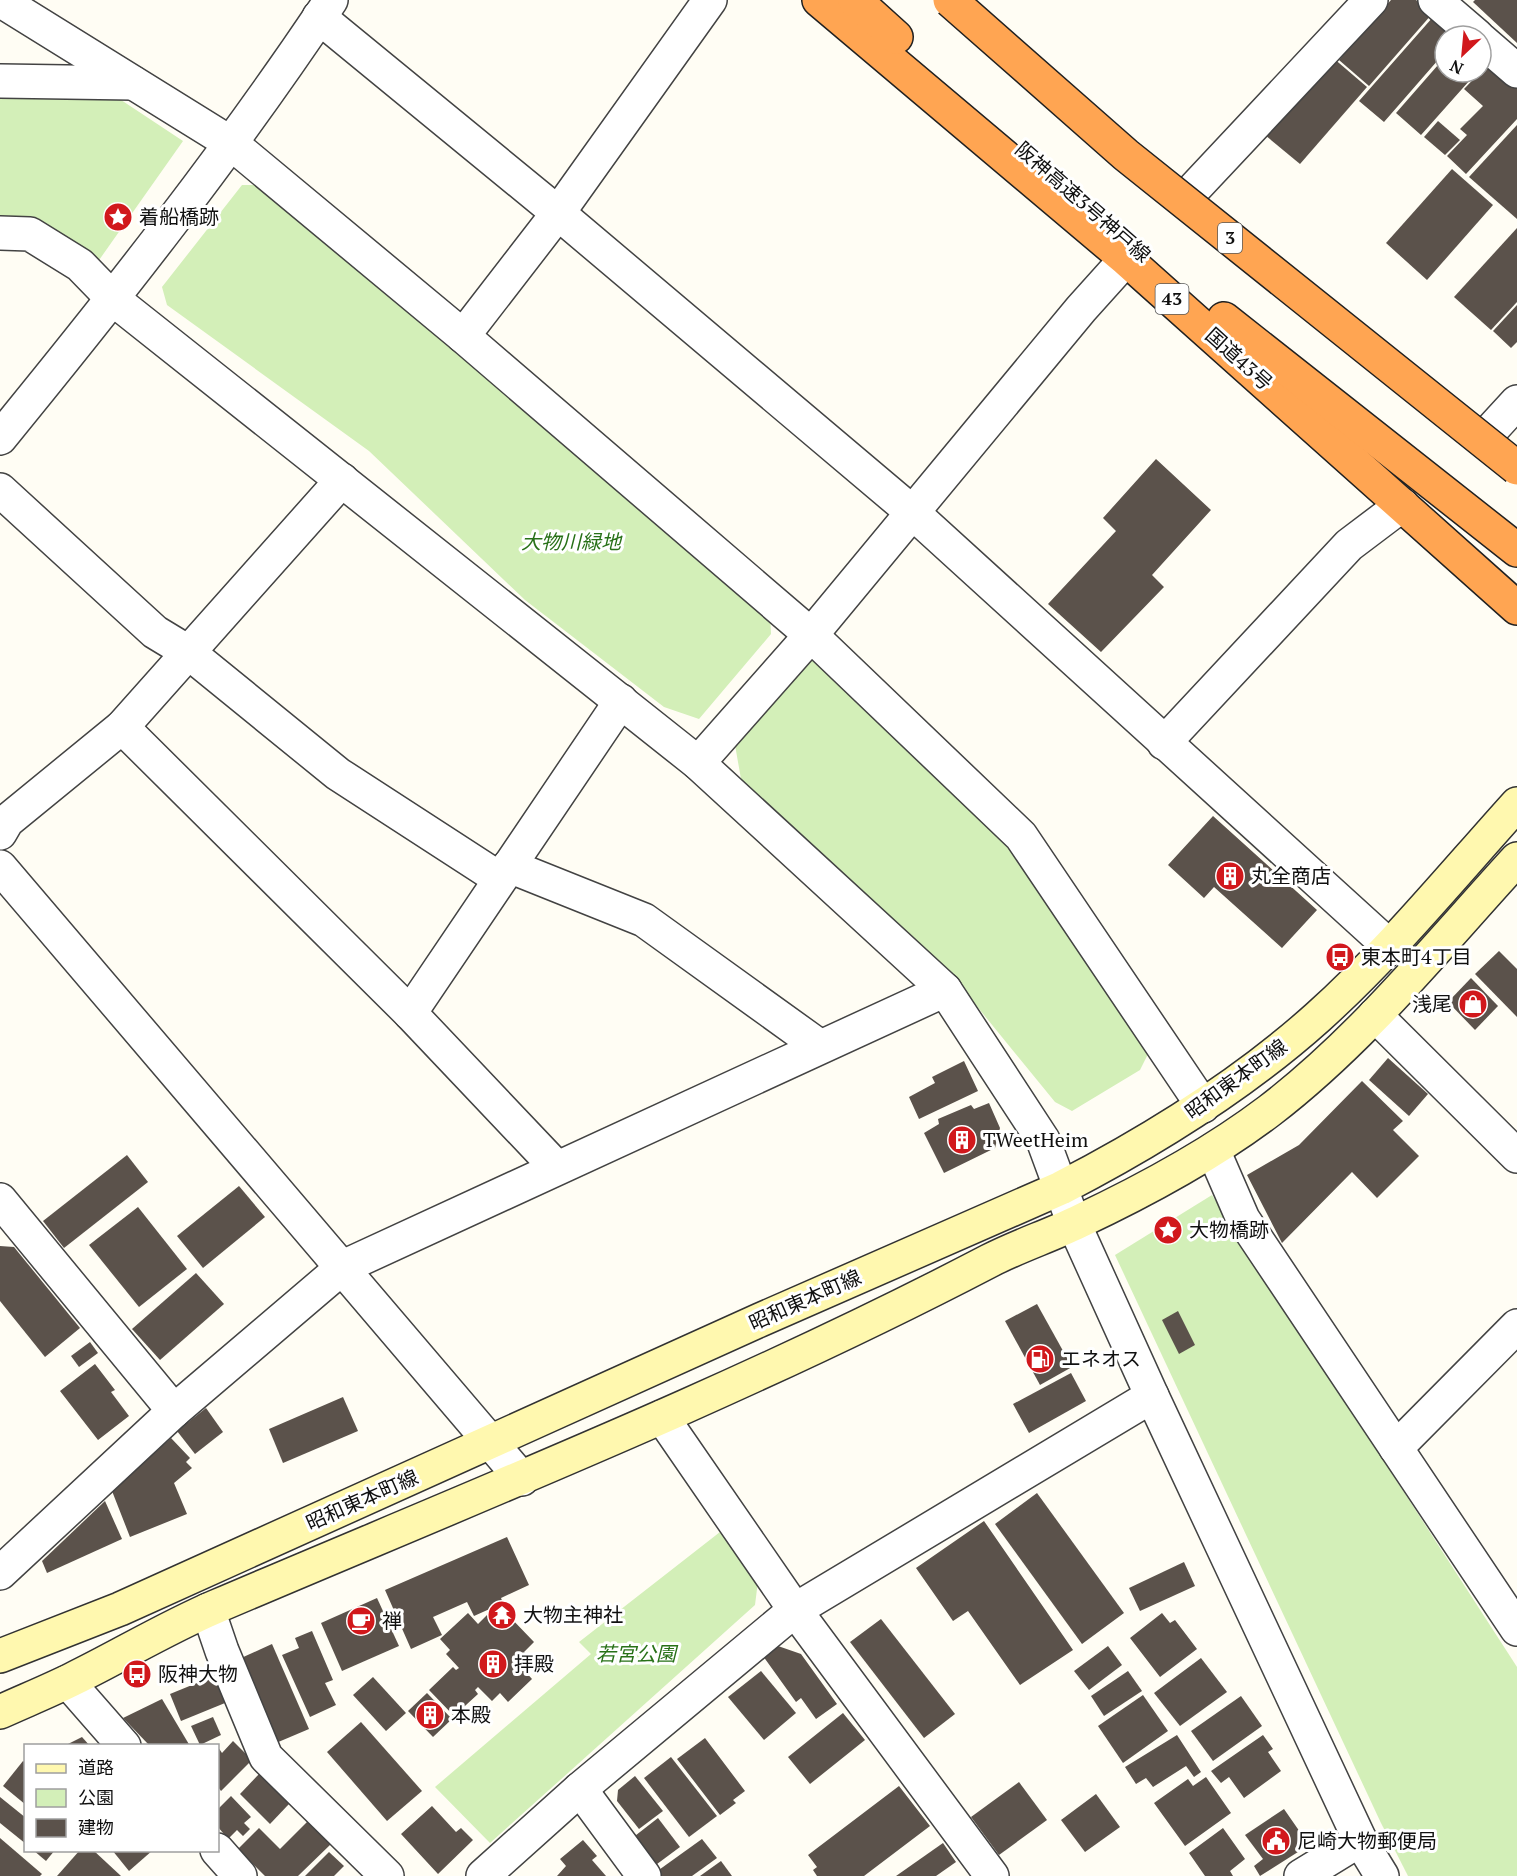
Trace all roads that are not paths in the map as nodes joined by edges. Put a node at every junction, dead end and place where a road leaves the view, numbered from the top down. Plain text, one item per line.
1 (0, 0) edge
2 (710, 0) edge
3 (819, 0) edge
4 (855, 0) edge
5 (950, 0) edge
6 (961, 0) edge
7 (1371, 0) edge
8 (1435, 0) edge
9 (325, 9) edge
10 (1463, 24) edge
11 (1493, 50) edge
12 (1517, 71) edge
13 (0, 81) edge
14 (133, 83) junction
15 (232, 144) junction
16 (1190, 193) junction
17 (558, 213) junction
18 (0, 233) edge
19 (1126, 259) junction
20 (113, 299) junction
21 (463, 336) junction
22 (1517, 402) edge
23 (0, 438) edge
24 (1484, 439) junction
25 (1517, 468) edge
26 (342, 480) junction
27 (0, 490) edge
28 (1402, 505) junction
29 (912, 512) junction
30 (1517, 550) edge
31 (1517, 608) edge
32 (811, 635) junction
33 (188, 652) junction
34 (621, 701) junction
35 (122, 727) junction
36 (1164, 743) junction
37 (698, 763) junction
38 (1517, 804) edge
39 (2, 823) edge
40 (1517, 859) edge
41 (0, 867) edge
42 (504, 873) junction
43 (1389, 946) junction
44 (945, 990) junction
45 (410, 1013) junction
46 (1375, 1015) junction
47 (819, 1046) junction
48 (1203, 1106) junction
49 (1213, 1150) junction
50 (1517, 1156) edge
51 (556, 1167) junction
52 (1061, 1188) junction
53 (4, 1211) edge
54 (1074, 1224) junction
55 (343, 1267) junction
56 (1517, 1326) edge
57 (1152, 1396) junction
58 (174, 1411) junction
59 (662, 1417) junction
60 (492, 1441) junction
61 (1396, 1448) junction
62 (522, 1479) junction
63 (0, 1573) edge
64 (208, 1610) junction
65 (795, 1610) junction
66 (1517, 1629) edge
67 (0, 1656) edge
68 (68, 1682) junction
69 (0, 1712) edge
70 (122, 1744) edge
71 (580, 1789) junction
72 (1360, 1840) junction
73 (218, 1852) edge
74 (240, 1876) edge
75 (387, 1876) edge
76 (483, 1876) edge
77 (644, 1876) edge
78 (992, 1876) edge
79 (1301, 1876) edge
80 (1382, 1876) edge

1 - 14 street
2 - 17 street
3 - 19 highway, 国道43号 / 43
4 - 30 highway, 阪神高速3号神戸線
5 - 25 highway, 3, bridge
6 - 16 highway
7 - 16 street
8 - 10 street
9 - 15 street
9 - 17 street
11 - 12 street
13 - 14 street
14 - 15 street
15 - 20 street
15 - 21 street
16 - 24 highway
17 - 21 street
17 - 29 street
18 - 20 street
19 - 28 highway, 国道43号 / 43
19 - 29 street
20 - 23 street
20 - 26 street
21 - 32 street
22 - 24 street
24 - 25 highway
26 - 33 street
26 - 34 street
27 - 33 street
28 - 31 highway, 国道43号 / 43
28 - 36 street
29 - 32 street
29 - 36 street
32 - 37 street
32 - 48 street
33 - 35 street
33 - 42 street
34 - 37 street
34 - 42 street
35 - 39 street
35 - 45 street
36 - 43 street
37 - 44 street
38 - 43 main road, 昭和東本町線
40 - 46 main road, 昭和東本町線
41 - 55 street
42 - 45 street
42 - 47 street
43 - 48 main road, 昭和東本町線
44 - 47 street
44 - 52 street
45 - 51 street
46 - 49 main road, 昭和東本町線
46 - 50 street
47 - 51 street
48 - 52 main road, 昭和東本町線
49 - 54 main road, 昭和東本町線
49 - 61 street
51 - 55 street
52 - 54 street
52 - 60 main road, 昭和東本町線
53 - 58 street
54 - 57 street
54 - 59 main road, 昭和東本町線
55 - 58 street
55 - 60 street
56 - 61 street
57 - 65 street
57 - 72 street
58 - 63 street
59 - 62 main road, 昭和東本町線
59 - 65 street
60 - 62 street
60 - 67 main road, 昭和東本町線
61 - 66 street
62 - 64 main road, 昭和東本町線
64 - 68 main road, 昭和東本町線
64 - 75 street
65 - 71 street
65 - 78 street
68 - 69 main road, 昭和東本町線
68 - 70 street
71 - 76 street
71 - 77 street
72 - 79 street
72 - 80 street
73 - 74 street

